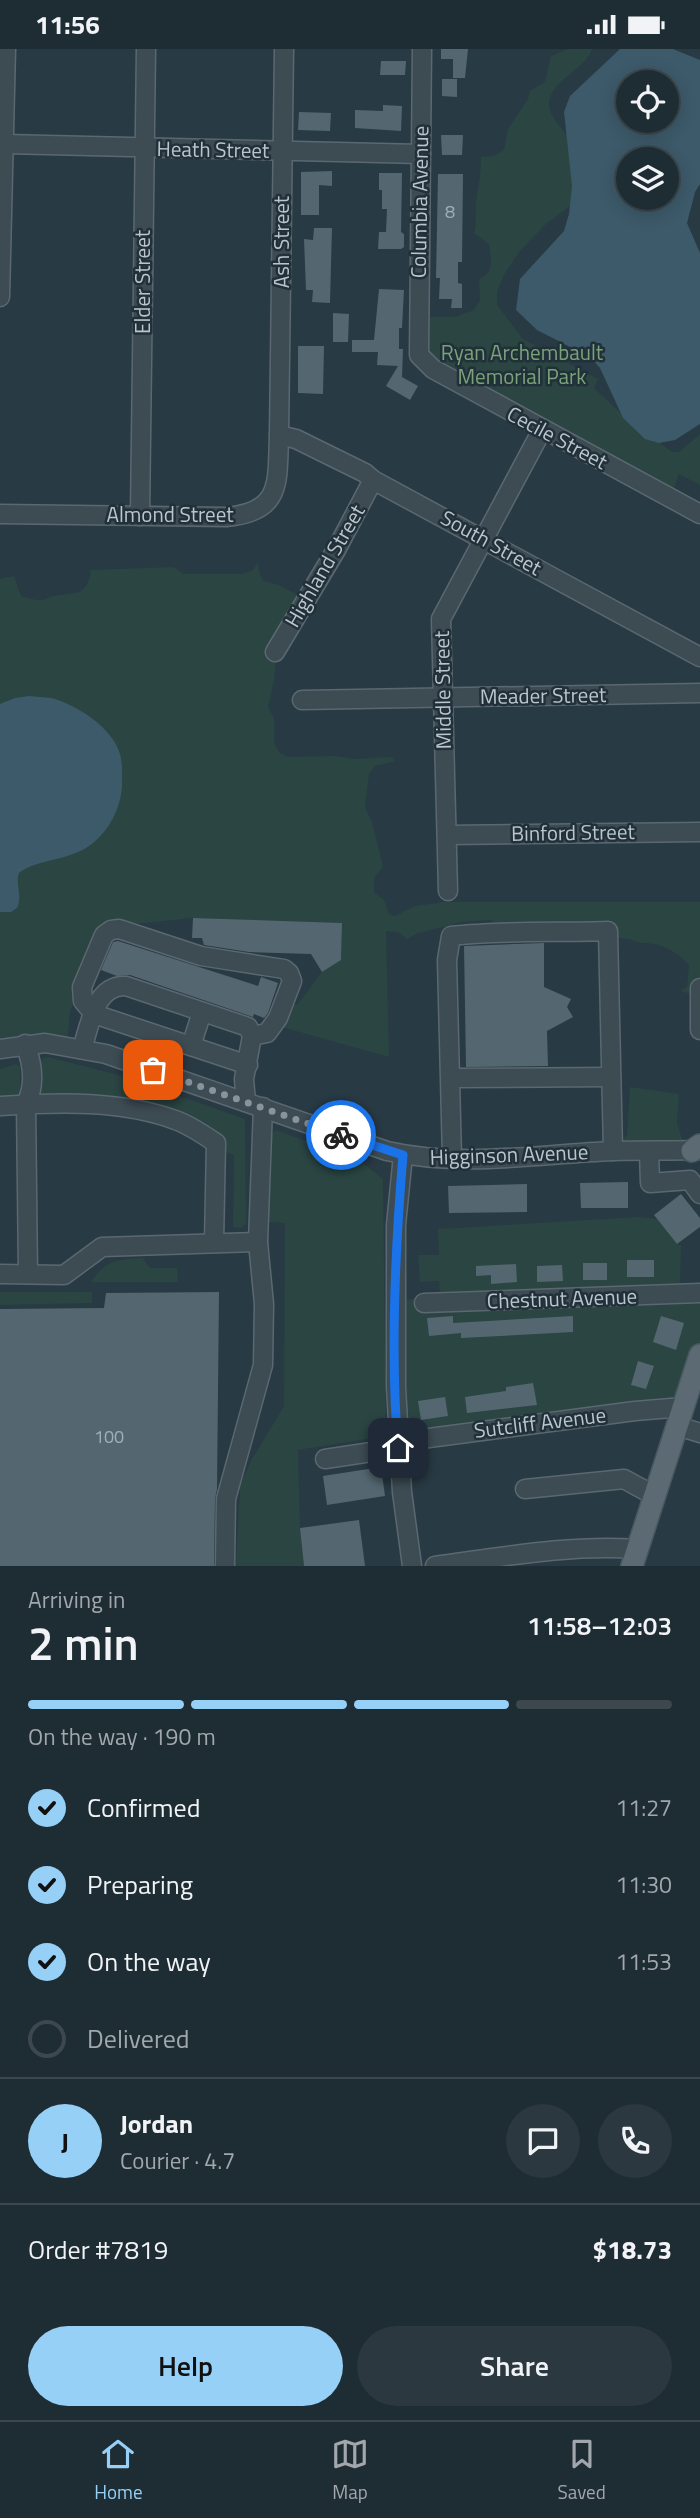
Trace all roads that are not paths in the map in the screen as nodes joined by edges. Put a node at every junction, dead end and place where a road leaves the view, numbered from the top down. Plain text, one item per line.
1 (6, 49) edge
2 (146, 49) edge
3 (284, 49) edge
4 (422, 49) edge
5 (5, 144) junction
6 (144, 148) junction
7 (282, 151) junction
8 (421, 154) junction
9 (0, 297) edge
10 (419, 355) joint
11 (542, 430) junction
12 (279, 435) junction
13 (373, 480) junction
14 (0, 514) edge
15 (700, 514) edge
16 (140, 516) junction
17 (482, 538) junction
18 (275, 652) dead end
19 (700, 657) edge
20 (700, 693) edge
21 (442, 697) junction
22 (302, 700) dead end
23 (700, 832) edge
24 (447, 835) junction
25 (448, 891) dead end
26 (700, 988) edge
27 (202, 1012) junction
28 (94, 1014) junction
29 (700, 1030) edge
30 (252, 1036) junction
31 (25, 1044) junction
32 (191, 1046) junction
33 (0, 1049) edge
34 (82, 1049) junction
35 (246, 1072) junction
36 (611, 1077) junction
37 (452, 1078) junction
38 (223, 1094) junction
39 (26, 1104) junction
40 (254, 1105) junction
41 (0, 1106) edge
42 (696, 1150) edge
43 (613, 1151) junction
44 (649, 1151) junction
45 (403, 1155) junction
46 (452, 1159) junction
47 (695, 1187) edge
48 (214, 1242) junction
49 (258, 1242) junction
50 (28, 1274) junction
51 (0, 1275) edge
52 (700, 1293) edge
53 (424, 1303) dead end
54 (700, 1355) edge
55 (680, 1417) junction
56 (700, 1433) edge
57 (398, 1445) junction
58 (324, 1459) dead end
59 (525, 1489) dead end
60 (655, 1496) junction
61 (635, 1557) edge
62 (225, 1566) edge
63 (411, 1566) edge
64 (435, 1566) edge

1 - 5 street
2 - 6 street, Elder Street
3 - 7 street, Ash Street
4 - 8 street, Columbia Avenue
5 - 6 street, Heath Street
5 - 9 street
6 - 7 street, Heath Street
6 - 16 street, Elder Street
7 - 8 street, Heath Street
7 - 12 street, Ash Street
8 - 10 street, Columbia Avenue
10 - 11 street, Cecile Street
11 - 15 street, Cecile Street
11 - 17 street, Middle Street
12 - 13 street, South Street
12 - 16 street, Almond Street
13 - 17 street, South Street
13 - 18 street, Highland Street
14 - 16 street, Almond Street
17 - 19 street, South Street
17 - 21 street, Middle Street
20 - 21 street, Meader Street
21 - 22 street, Meader Street
21 - 24 street, Middle Street
23 - 24 street, Binford Street
24 - 25 street, Middle Street
26 - 29 street
27 - 28 street
27 - 30 street
27 - 32 street
28 - 30 street
28 - 32 street
28 - 34 street
30 - 35 street
31 - 33 street, Higginson Avenue
31 - 34 street, Higginson Avenue
31 - 39 street
32 - 35 street
34 - 38 street, Higginson Avenue
35 - 38 street
35 - 40 street
36 - 37 street
36 - 37 street
36 - 43 street
37 - 46 street
38 - 40 street, Higginson Avenue
39 - 41 street
39 - 48 street
39 - 50 street
40 - 45 street, Higginson Avenue
40 - 49 street
42 - 44 street, Higginson Avenue
42 - 47 street
43 - 44 street, Higginson Avenue
43 - 46 street, Higginson Avenue
44 - 47 street
45 - 46 street, Higginson Avenue
45 - 57 street
48 - 49 street
48 - 50 street
49 - 62 street
50 - 51 street
52 - 53 street, Chestnut Avenue
54 - 55 main road
55 - 56 street
55 - 57 street, Sutcliff Avenue
55 - 60 main road
57 - 58 street, Sutcliff Avenue
57 - 63 street
59 - 60 street
60 - 61 main road
61 - 64 street

